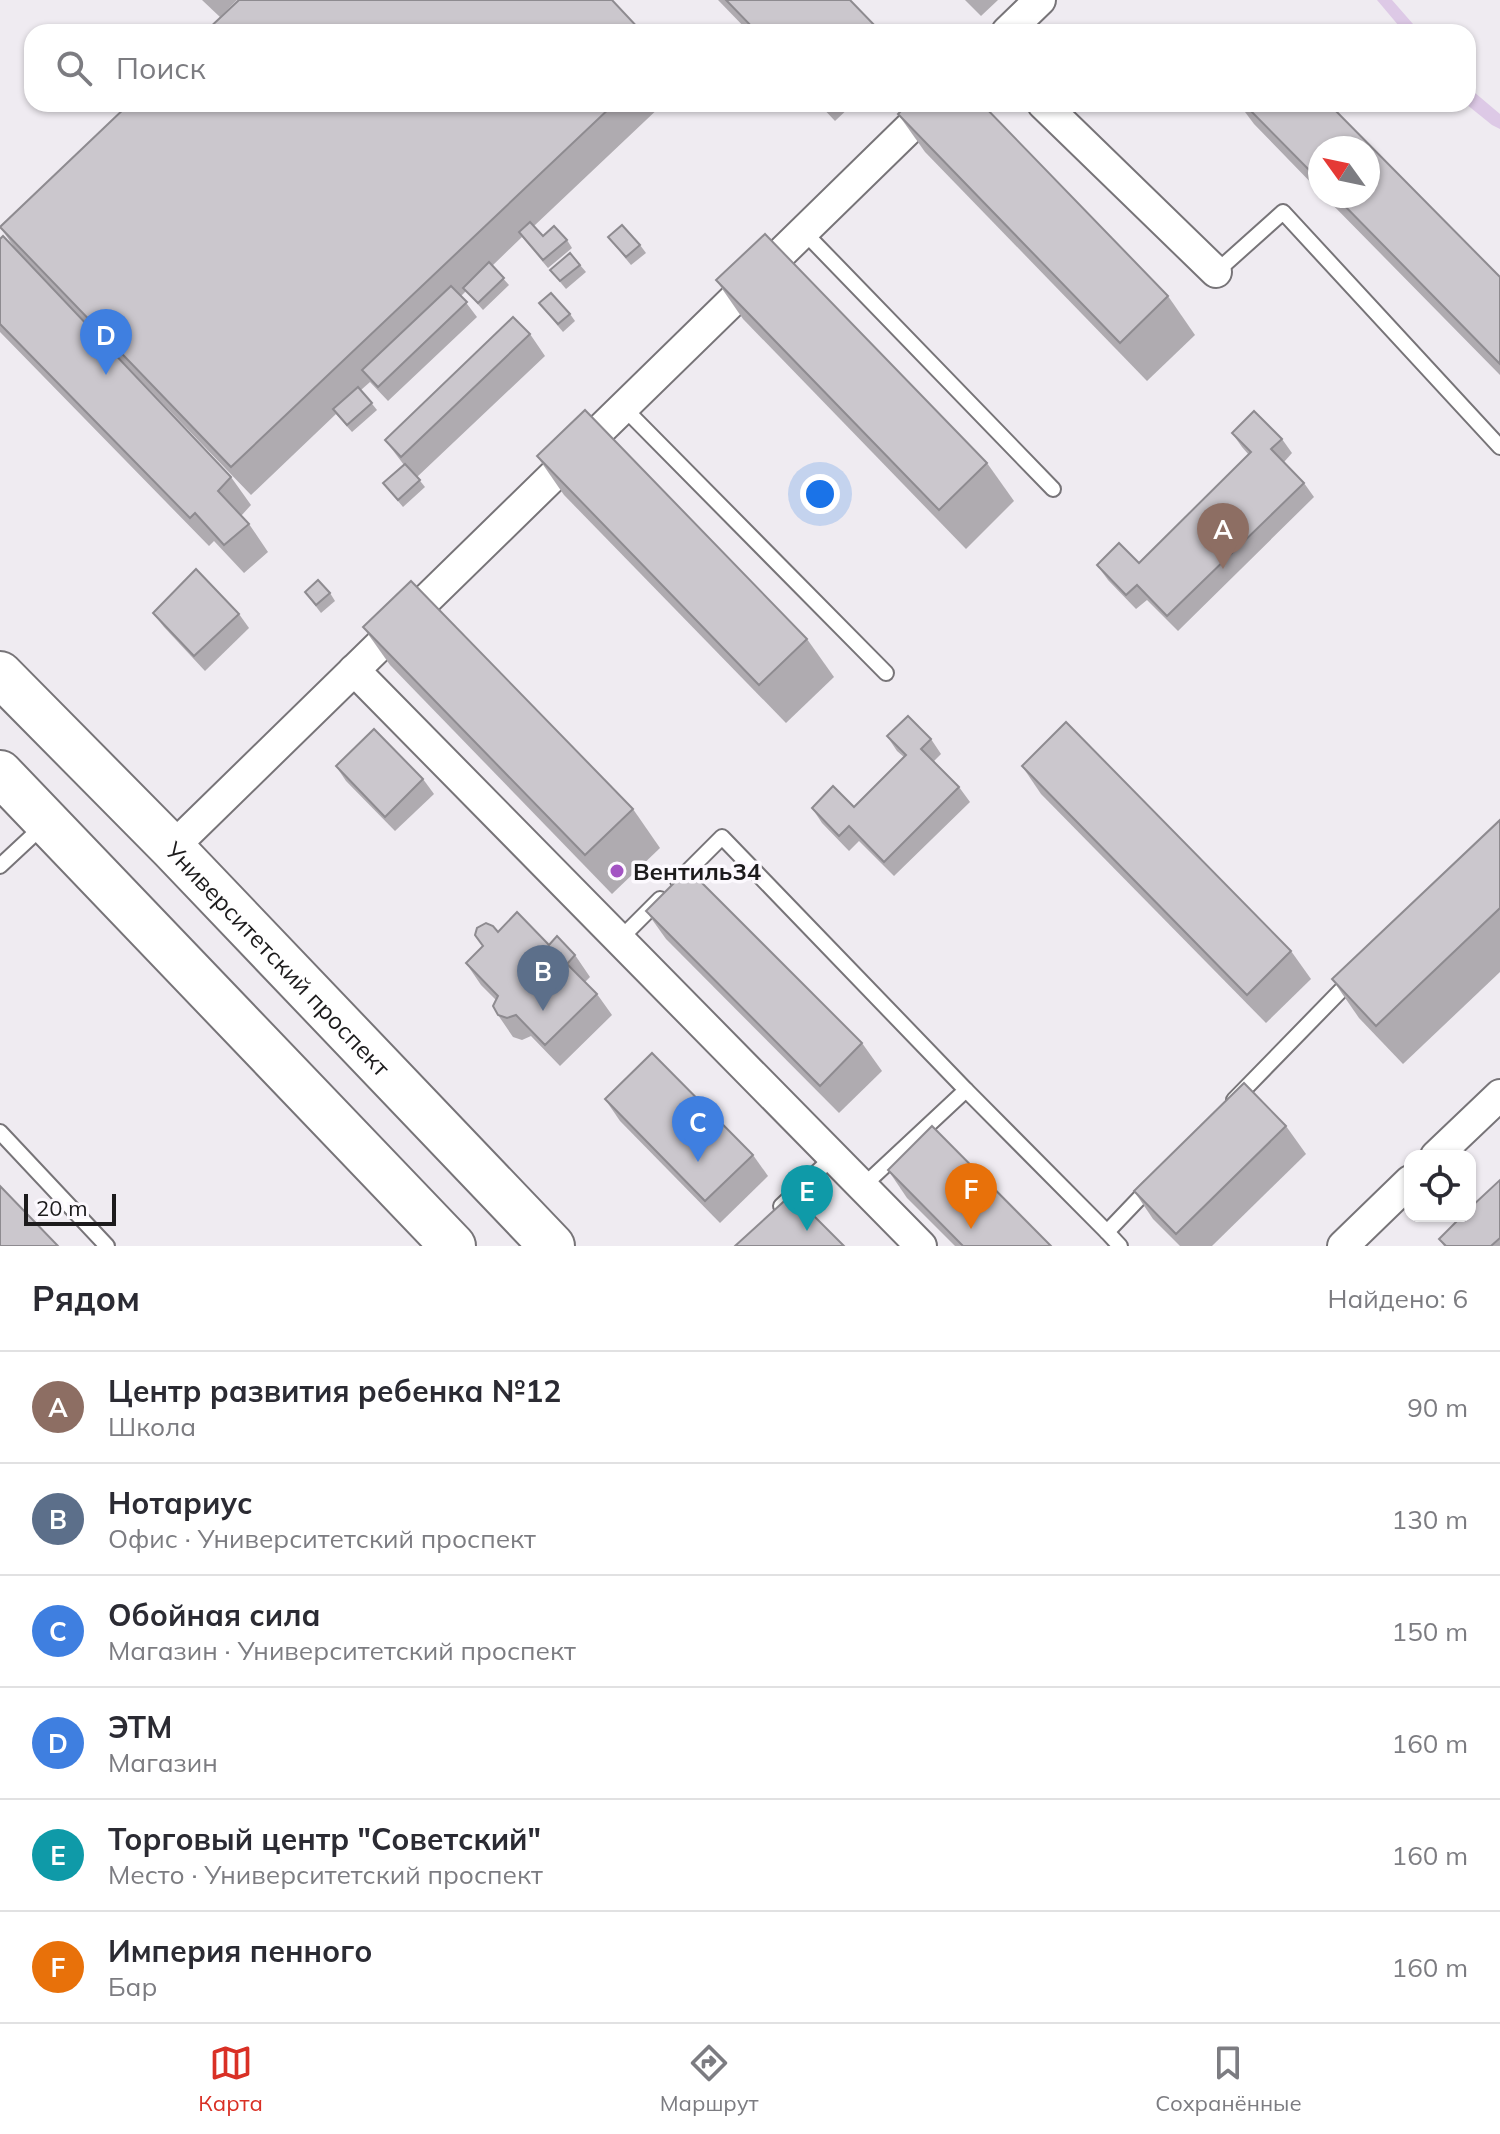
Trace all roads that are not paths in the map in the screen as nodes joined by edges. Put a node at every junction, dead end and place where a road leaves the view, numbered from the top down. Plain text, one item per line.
1 (1040, 0) edge
2 (1015, 24) edge
3 (926, 112) edge
4 (1051, 112) edge
5 (803, 231) junction
6 (1216, 272) joint
7 (623, 407) junction
8 (1500, 447) edge
9 (1053, 489) dead end
10 (354, 670) junction
11 (886, 673) dead end
12 (0, 674) edge
13 (0, 773) edge
14 (47, 822) junction
15 (172, 848) junction
16 (0, 866) edge
17 (619, 940) junction
18 (1365, 966) edge
19 (966, 1090) junction
20 (1500, 1095) edge
21 (1225, 1110) edge
22 (0, 1132) edge
23 (1442, 1150) edge
24 (833, 1157) junction
25 (1160, 1177) edge
26 (862, 1187) junction
27 (1404, 1187) edge
28 (770, 1216) edge
29 (1107, 1232) junction
30 (107, 1246) edge
31 (453, 1246) edge
32 (552, 1246) edge
33 (921, 1246) edge
34 (1120, 1246) edge
35 (1343, 1246) edge

1 - 2 street
3 - 5 street
4 - 6 street
5 - 7 street
5 - 9 lane
6 - 8 lane
7 - 10 street
7 - 11 lane
10 - 15 street
10 - 17 street
12 - 15 highway, Университетский проспект
13 - 14 highway
14 - 16 lane
14 - 31 highway
15 - 32 highway, Университетский проспект
17 - 19 lane
17 - 24 street
18 - 21 lane
19 - 26 lane
19 - 29 lane
20 - 23 street
22 - 30 lane
24 - 26 street
24 - 28 lane
25 - 29 lane
26 - 33 street
27 - 35 street
29 - 34 lane

